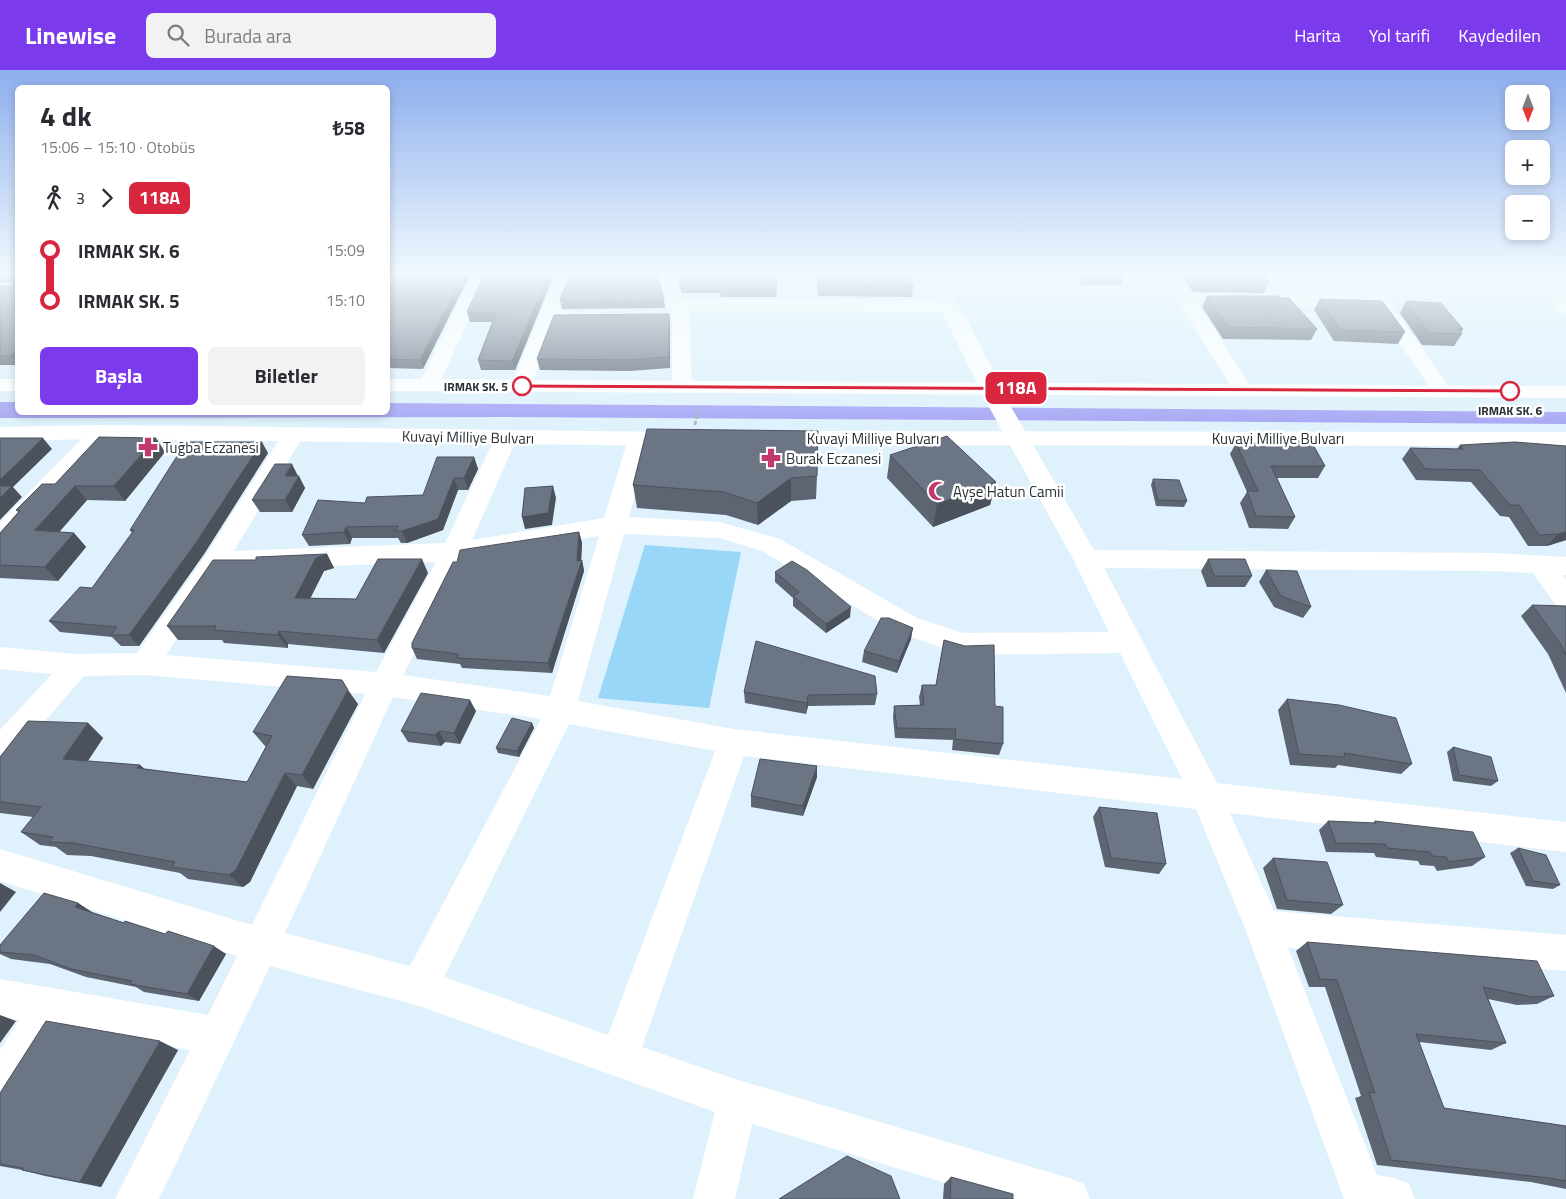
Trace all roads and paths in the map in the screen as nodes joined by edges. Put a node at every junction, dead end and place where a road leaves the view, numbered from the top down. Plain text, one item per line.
1 (456, 328) edge
2 (544, 328) edge
3 (674, 328) edge
4 (959, 328) edge
5 (1204, 328) edge
6 (1398, 328) edge
7 (390, 385) edge
8 (429, 386) junction
9 (521, 386) junction
10 (682, 387) junction
11 (1243, 390) junction
12 (1442, 391) junction
13 (1566, 392) edge
14 (700, 404) dead end
15 (1005, 414) junction
16 (101, 432) junction
17 (0, 434) edge
18 (698, 434) joint
19 (293, 435) junction
20 (506, 438) junction
21 (761, 438) edge
22 (639, 439) junction
23 (1566, 440) edge
24 (615, 525) junction
25 (0, 536) edge
26 (454, 552) junction
27 (1086, 559) junction
28 (215, 561) junction
29 (1540, 564) junction
30 (1566, 566) edge
31 (1566, 600) edge
32 (1129, 642) junction
33 (0, 658) edge
34 (145, 664) junction
35 (77, 666) junction
36 (384, 684) junction
37 (561, 710) junction
38 (734, 742) junction
39 (0, 751) edge
40 (1206, 794) junction
41 (1566, 837) edge
42 (0, 865) edge
43 (1263, 928) junction
44 (260, 945) junction
45 (1566, 953) edge
46 (419, 987) junction
47 (0, 998) edge
48 (49, 1006) junction
49 (218, 1036) junction
50 (619, 1058) junction
51 (0, 1086) edge
52 (738, 1100) junction
53 (1029, 1193) edge
54 (1374, 1197) edge
55 (136, 1199) edge
56 (714, 1199) edge
57 (1069, 1199) edge

1 - 8 street
2 - 9 street
3 - 10 street
4 - 15 street
5 - 11 street
6 - 12 street
7 - 8 street, Kuvayi Milliye Bulvarı
8 - 9 street, Kuvayi Milliye Bulvarı
9 - 10 street, Kuvayi Milliye Bulvarı
10 - 15 street, Kuvayi Milliye Bulvarı
11 - 12 street, Kuvayi Milliye Bulvarı
11 - 15 street, Kuvayi Milliye Bulvarı
12 - 13 street, Kuvayi Milliye Bulvarı
14 - 18 path
15 - 21 street, Kuvayi Milliye Bulvarı
15 - 23 street, Kuvayi Milliye Bulvarı
15 - 27 street
16 - 17 street, Kuvayi Milliye Bulvarı
16 - 19 street, Kuvayi Milliye Bulvarı
16 - 25 street
18 - 22 street, Kuvayi Milliye Bulvarı
19 - 20 street, Kuvayi Milliye Bulvarı
19 - 28 street
20 - 22 street, Kuvayi Milliye Bulvarı
20 - 26 street
22 - 24 street
24 - 26 street
24 - 32 street
24 - 37 street
26 - 28 street
26 - 36 street
27 - 29 street
27 - 32 street
28 - 34 street
29 - 30 street
29 - 31 street
32 - 40 street
33 - 35 street
34 - 35 street
34 - 36 street
35 - 39 street
36 - 37 street
36 - 44 street
37 - 38 street
37 - 46 street
38 - 40 street
38 - 50 street
40 - 41 street
40 - 43 street
42 - 44 street
43 - 45 street
43 - 54 street
44 - 46 street
44 - 49 street
46 - 50 street
47 - 48 street
48 - 49 street
48 - 51 street
49 - 55 street
50 - 52 street
52 - 53 street
52 - 56 street
53 - 57 street

